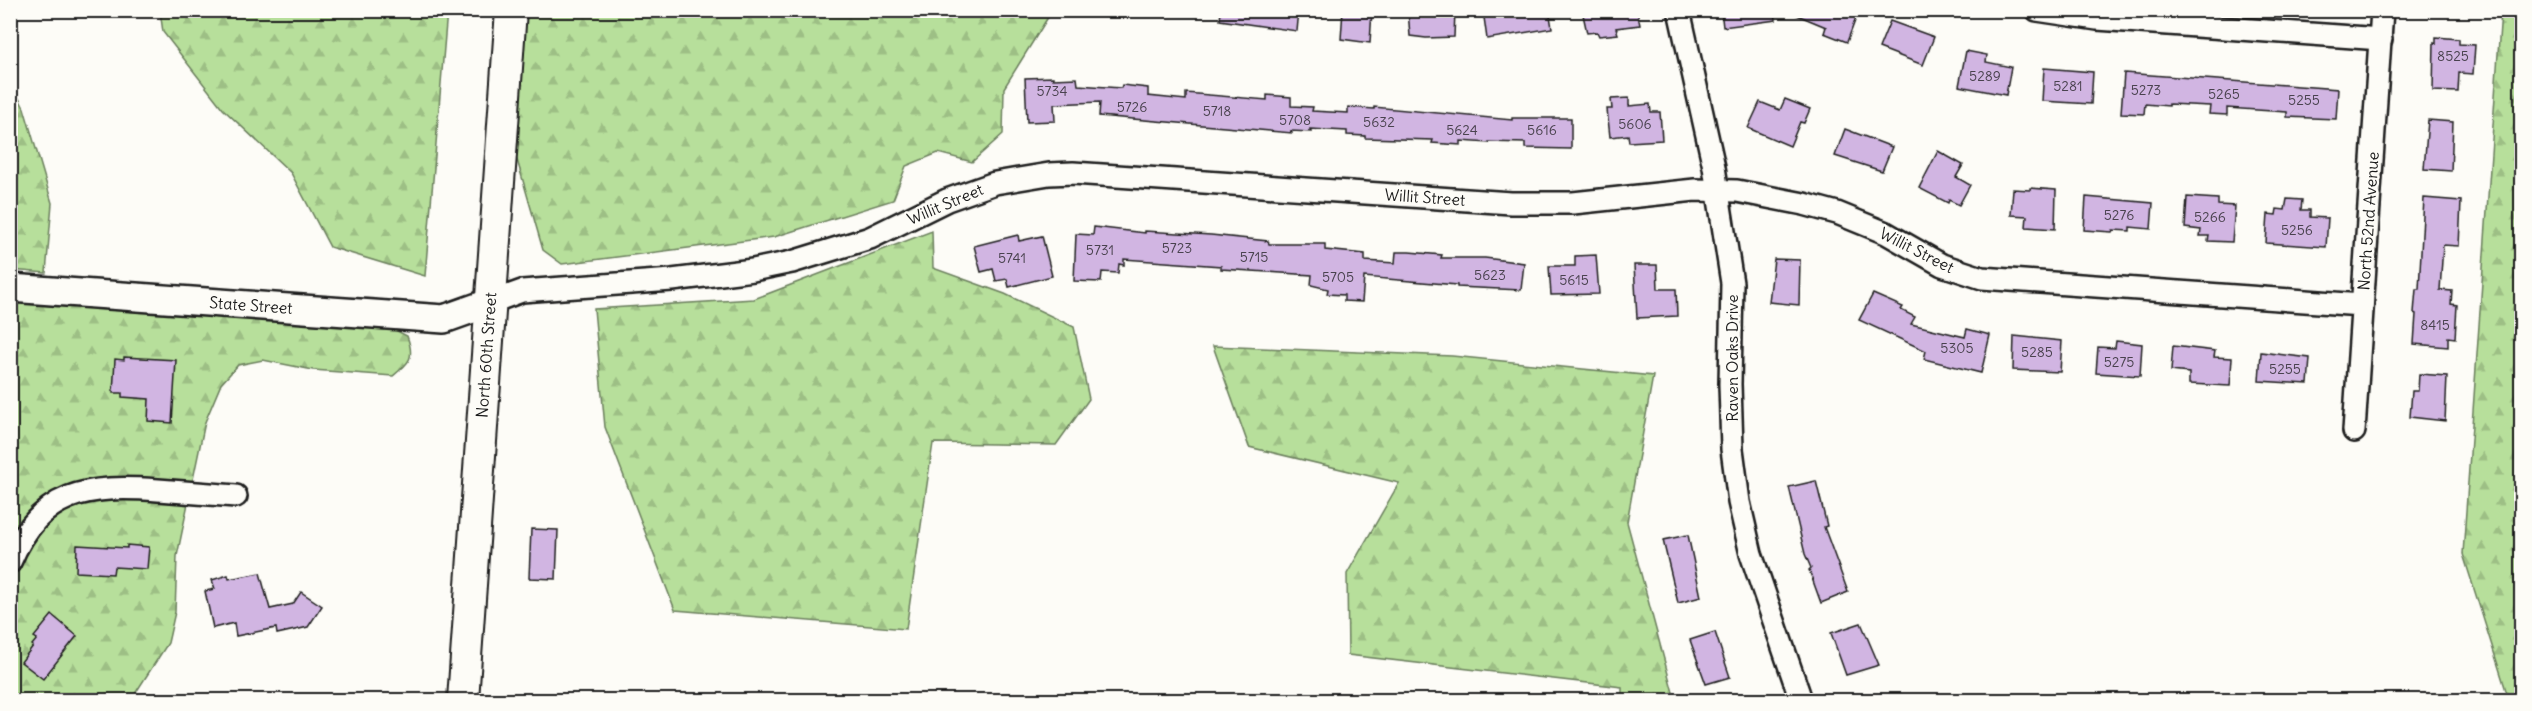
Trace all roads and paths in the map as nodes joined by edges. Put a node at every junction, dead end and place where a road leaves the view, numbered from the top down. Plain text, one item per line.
1 (511, 10) edge
2 (1679, 10) edge
3 (2037, 10) edge
4 (2382, 10) edge
5 (2381, 39) junction
6 (1716, 189) junction
7 (10, 288) edge
8 (489, 303) junction
9 (2362, 305) junction
10 (2354, 431) dead end
11 (236, 496) dead end
12 (10, 562) edge
13 (463, 700) edge
14 (1801, 700) edge

1 - 8 main road, North 60th Street
2 - 6 street, Raven Oaks Drive
3 - 5 street
4 - 5 street, North 52nd Avenue
5 - 9 street, North 52nd Avenue
6 - 8 street, Willit Street
6 - 9 street, Willit Street
6 - 14 street, Raven Oaks Drive
7 - 8 street, State Street
8 - 13 main road, North 60th Street
9 - 10 street, North 52nd Avenue
11 - 12 street

